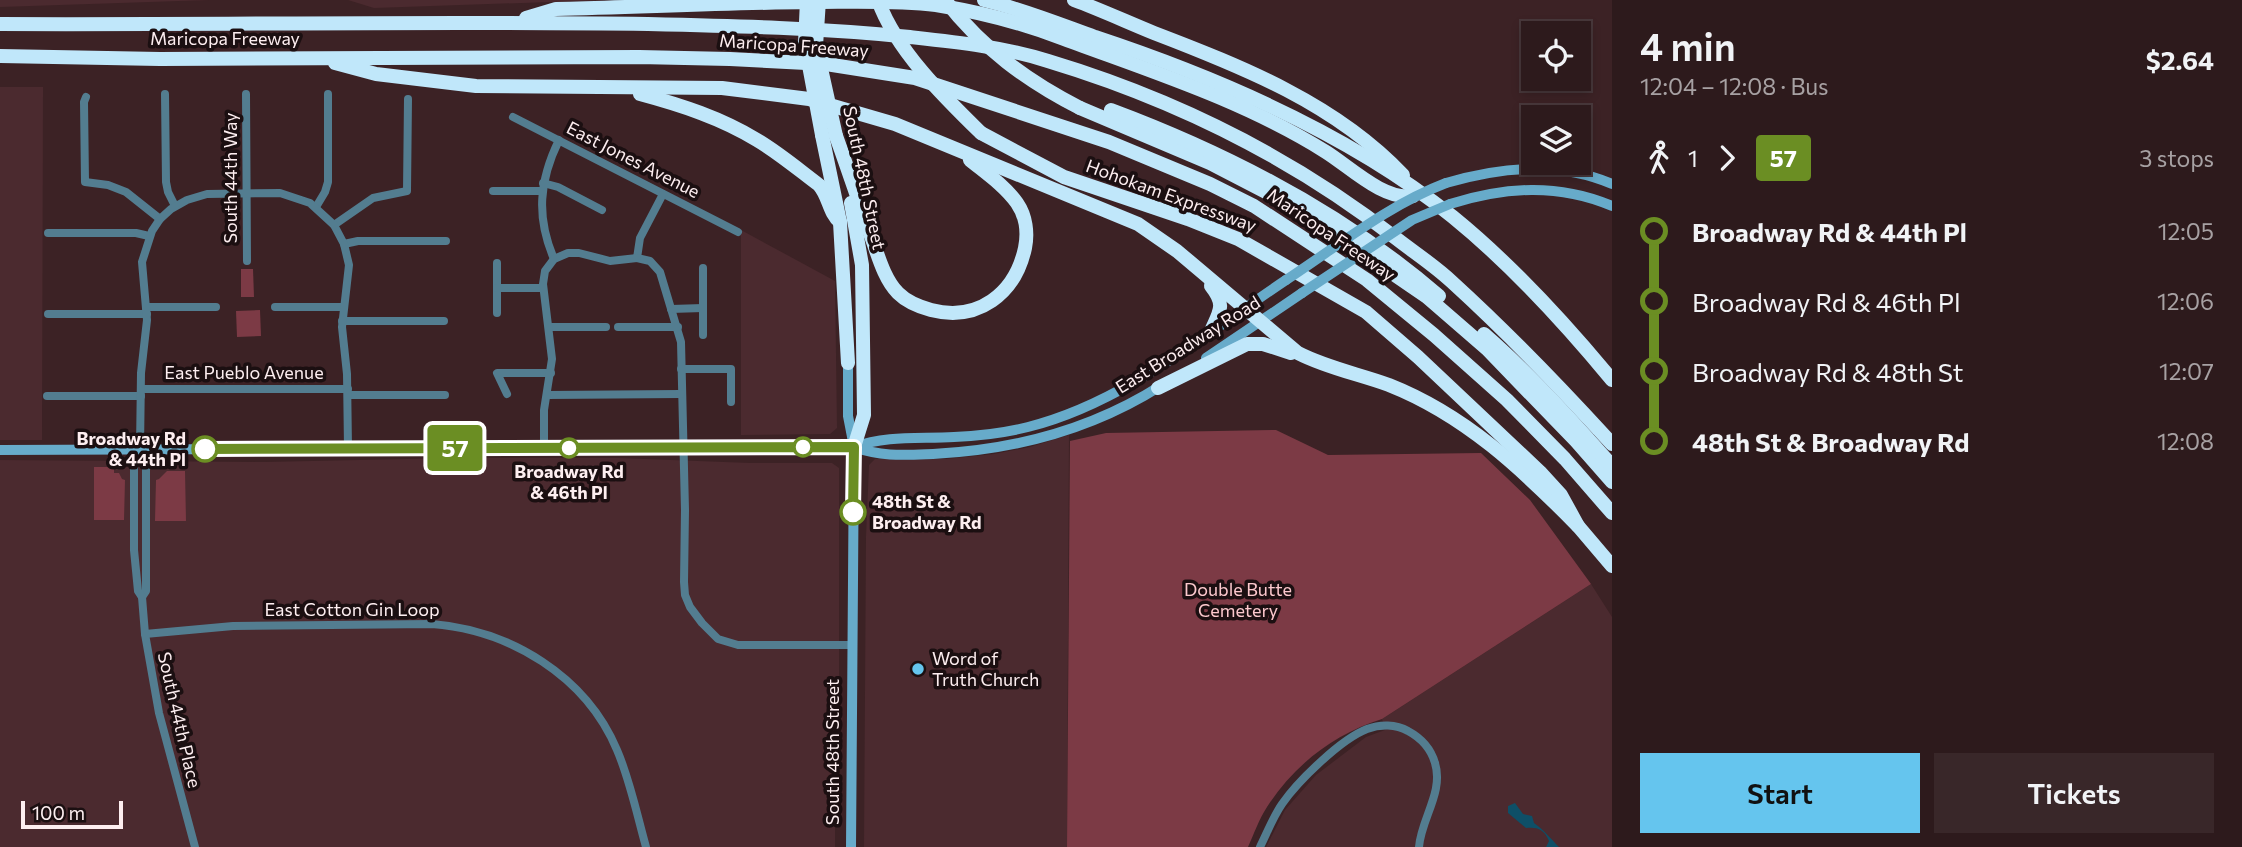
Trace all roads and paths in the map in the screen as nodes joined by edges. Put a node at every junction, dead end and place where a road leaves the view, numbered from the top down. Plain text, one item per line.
1 (807, 0) edge
2 (819, 0) edge
3 (878, 0) edge
4 (945, 0) edge
5 (956, 0) edge
6 (984, 0) edge
7 (1078, 1) edge
8 (511, 22) junction
9 (0, 24) edge
10 (0, 56) edge
11 (314, 57) junction
12 (621, 89) junction
13 (165, 94) dead end
14 (246, 94) dead end
15 (328, 94) dead end
16 (86, 97) dead end
17 (408, 99) dead end
18 (1086, 105) junction
19 (513, 117) dead end
20 (829, 135) junction
21 (559, 140) junction
22 (956, 149) junction
23 (1612, 184) edge
24 (542, 187) junction
25 (493, 191) dead end
26 (247, 193) junction
27 (663, 194) junction
28 (1416, 194) junction
29 (175, 206) junction
30 (1612, 206) edge
31 (316, 207) junction
32 (602, 210) dead end
33 (160, 219) junction
34 (840, 222) junction
35 (334, 225) junction
36 (737, 232) dead end
37 (48, 233) dead end
38 (149, 236) junction
39 (446, 241) dead end
40 (344, 244) junction
41 (637, 258) junction
42 (554, 259) junction
43 (247, 261) dead end
44 (497, 263) dead end
45 (703, 268) dead end
46 (1200, 271) junction
47 (497, 288) junction
48 (543, 288) junction
49 (216, 307) dead end
50 (275, 307) dead end
51 (344, 307) junction
52 (1245, 307) junction
53 (703, 308) junction
54 (671, 309) junction
55 (147, 311) junction
56 (497, 313) dead end
57 (48, 314) dead end
58 (342, 321) junction
59 (444, 321) dead end
60 (1261, 321) junction
61 (549, 327) junction
62 (606, 327) dead end
63 (618, 327) dead end
64 (677, 327) junction
65 (1211, 331) junction
66 (703, 335) dead end
67 (1311, 360) junction
68 (848, 363) joint
69 (681, 369) junction
70 (551, 373) junction
71 (1612, 380) edge
72 (1158, 388) junction
73 (141, 392) junction
74 (348, 392) junction
75 (507, 394) dead end
76 (681, 394) junction
77 (445, 395) dead end
78 (547, 395) junction
79 (47, 396) dead end
80 (731, 402) dead end
81 (1612, 444) edge
82 (854, 447) junction
83 (348, 448) junction
84 (544, 448) junction
85 (683, 448) junction
86 (140, 449) junction
87 (0, 450) edge
88 (1612, 466) edge
89 (1612, 482) edge
90 (1612, 513) edge
91 (1578, 526) junction
92 (1612, 566) edge
93 (145, 634) junction
94 (852, 645) junction
95 (195, 847) edge
96 (646, 847) edge
97 (851, 847) edge
98 (1260, 847) edge
99 (1419, 847) edge

1 - 20 highway, South 48th Street, bridge
2 - 20 highway, South 48th Street, bridge
3 - 91 highway, Hohokam Expressway, bridge
4 - 18 highway, bridge
5 - 18 highway
6 - 28 highway
7 - 28 highway
8 - 9 highway, Maricopa Freeway
8 - 28 highway
8 - 81 highway, Maricopa Freeway
10 - 11 highway, Maricopa Freeway
11 - 12 highway
11 - 90 highway, Maricopa Freeway
12 - 22 highway
12 - 34 highway
13 - 29 street
14 - 26 street, South 44th Way
15 - 31 street
16 - 33 street
17 - 35 street
18 - 88 highway
18 - 89 highway
19 - 21 street, East Jones Avenue
20 - 22 highway
20 - 34 highway, South 48th Street
20 - 82 highway, South 48th Street
21 - 24 street
21 - 27 street, East Jones Avenue
22 - 46 highway
23 - 28 main road, bridge
24 - 25 street
24 - 32 street
24 - 42 street
26 - 29 street
26 - 31 street
26 - 43 street, South 44th Way
27 - 36 street, East Jones Avenue
27 - 41 street
28 - 52 main road, bridge
28 - 71 highway
29 - 33 street, South 44th Place
30 - 60 main road, East Broadway Road, bridge
31 - 35 street
33 - 38 street, South 44th Place
34 - 68 highway, South 48th Street
35 - 40 street
37 - 38 street
38 - 55 street, South 44th Place
39 - 40 street
40 - 51 street
41 - 42 street
41 - 54 street
42 - 48 street
44 - 47 street
45 - 53 street
46 - 52 highway
46 - 65 highway
47 - 48 street
47 - 56 street
48 - 61 street
49 - 55 street
50 - 51 street
51 - 58 street
52 - 60 highway
52 - 65 main road
53 - 54 street
53 - 66 street
54 - 64 street
55 - 57 street
55 - 73 street, South 44th Place
58 - 59 street
58 - 74 street
60 - 67 highway
60 - 72 main road, East Broadway Road
61 - 62 street
61 - 70 street
63 - 64 street
64 - 69 street
65 - 82 main road
67 - 72 highway
67 - 91 highway
68 - 82 main road, South 48th Street
69 - 76 street
69 - 80 street
70 - 75 street
70 - 78 street
72 - 82 main road, East Broadway Road
73 - 74 street, East Pueblo Avenue
73 - 79 street, East Pueblo Avenue
73 - 86 street, South 44th Place
74 - 77 street, East Pueblo Avenue
74 - 83 street
76 - 78 street
76 - 85 street
78 - 84 street
82 - 85 main road, East Broadway Road
82 - 94 main road, South 48th Street
83 - 84 main road, East Broadway Road
83 - 86 main road, East Broadway Road
84 - 85 main road, East Broadway Road
85 - 94 street
86 - 87 main road, East Broadway Road
86 - 93 street, South 44th Place
91 - 92 highway, Hohokam Expressway
93 - 95 street, South 44th Place
93 - 96 street, East Cotton Gin Loop
94 - 97 main road, South 48th Street
98 - 99 street

